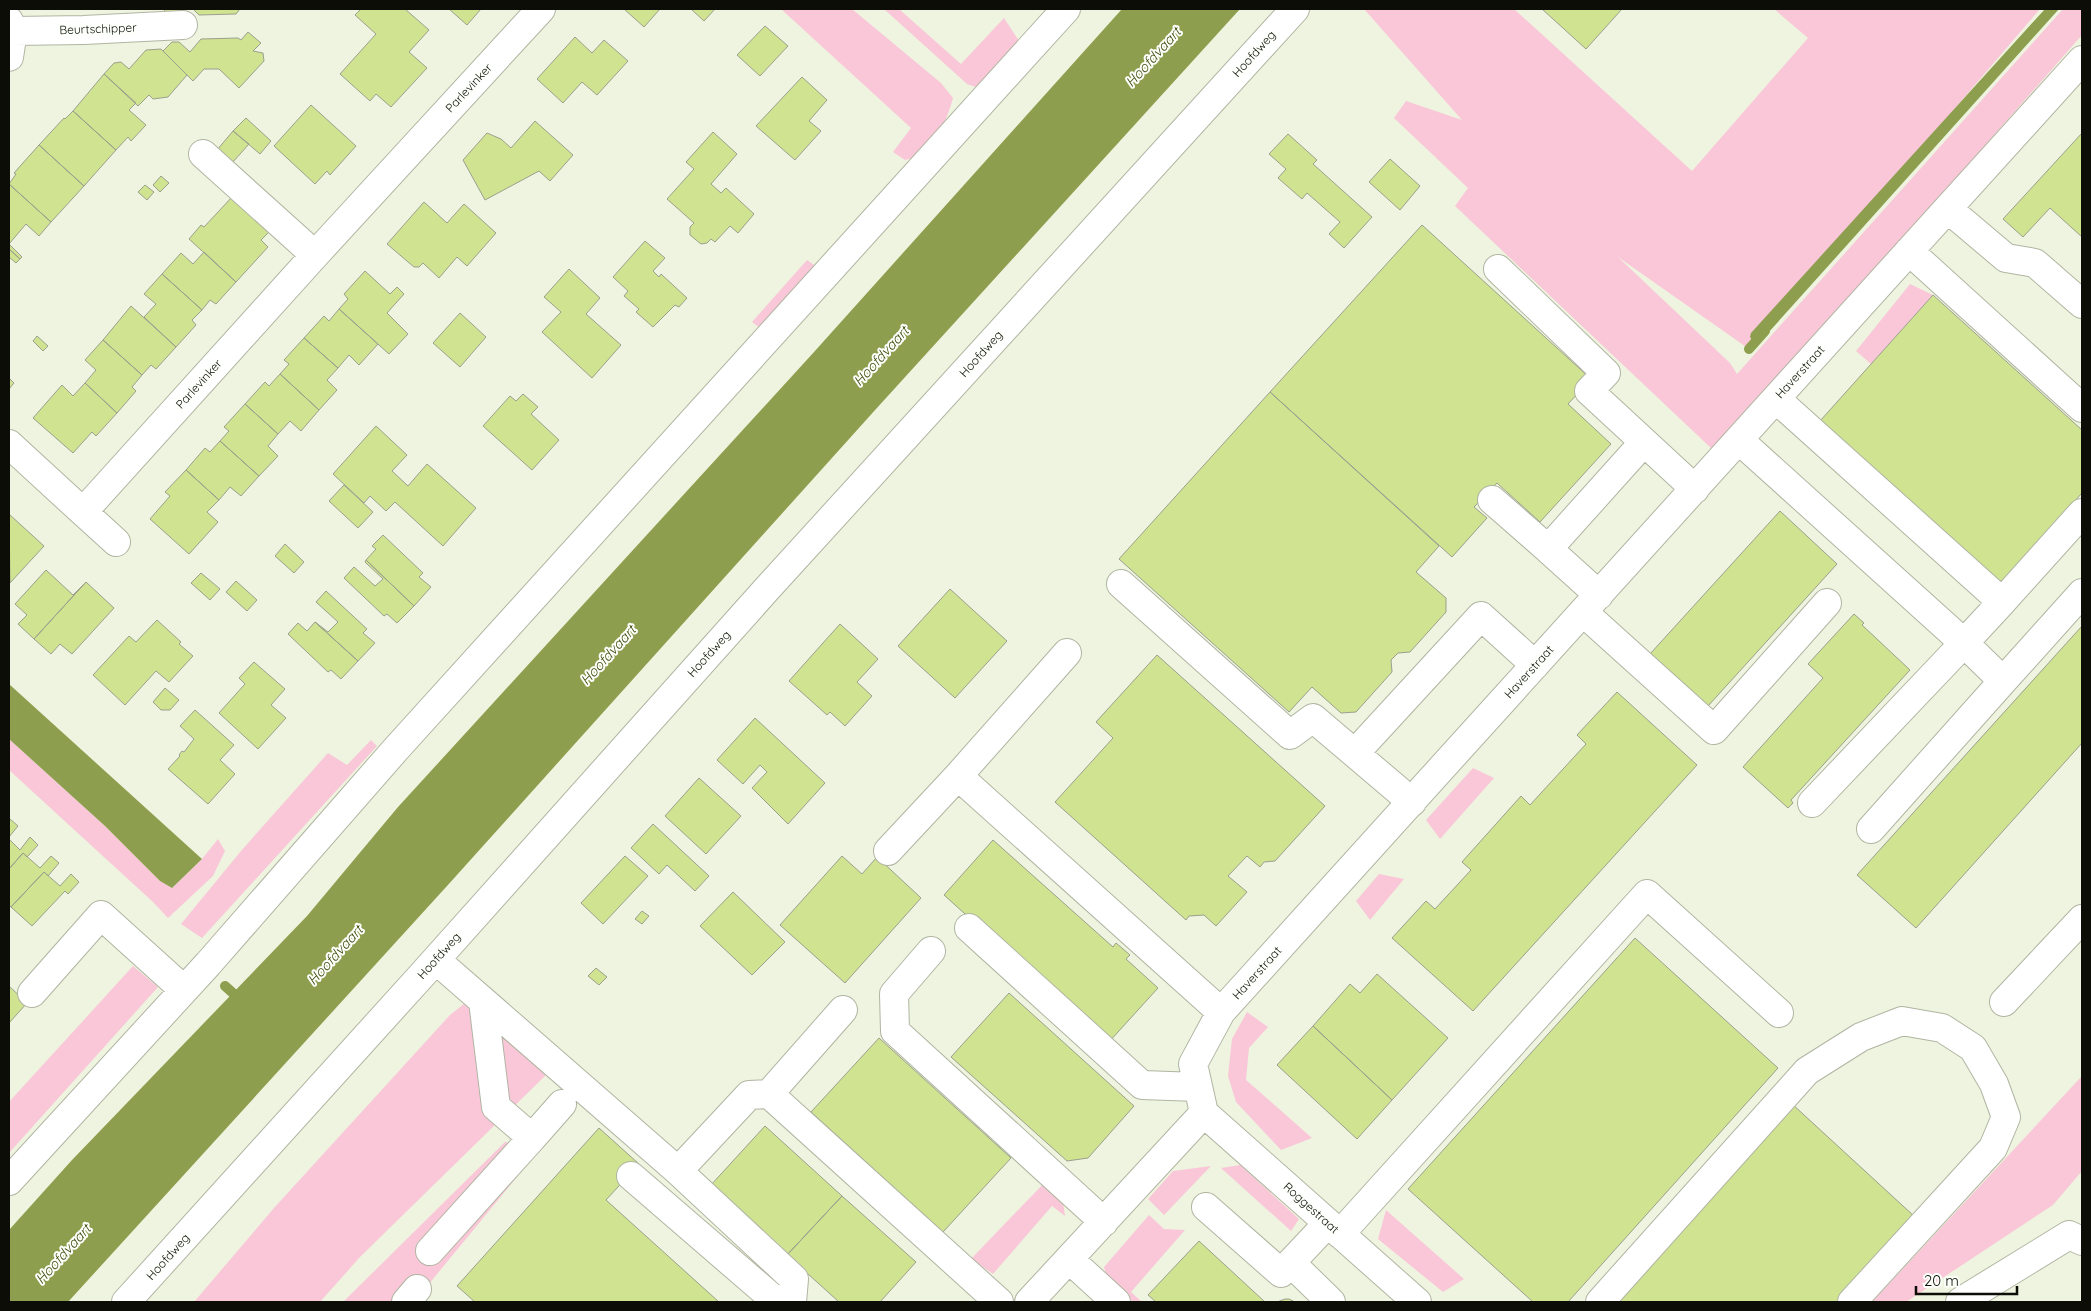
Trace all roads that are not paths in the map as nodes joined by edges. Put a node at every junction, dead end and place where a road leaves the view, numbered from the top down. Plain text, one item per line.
1 (541, 9) edge
2 (1066, 9) edge
3 (1295, 9) edge
4 (183, 25) dead end
5 (11, 26) edge
6 (9, 57) edge
7 (2082, 60) edge
8 (203, 154) dead end
9 (1948, 209) junction
10 (1909, 252) junction
11 (315, 255) junction
12 (1498, 269) dead end
13 (2082, 304) edge
14 (1776, 399) junction
15 (2082, 408) edge
16 (1739, 440) junction
17 (1644, 442) junction
18 (9, 444) edge
19 (1694, 489) junction
20 (1492, 500) dead end
21 (83, 512) junction
22 (2082, 512) edge
23 (116, 542) dead end
24 (1548, 549) junction
25 (1121, 584) dead end
26 (2082, 592) edge
27 (2002, 602) junction
28 (1827, 603) dead end
29 (1591, 604) junction
30 (1964, 643) junction
31 (1067, 653) dead end
32 (1535, 665) junction
33 (2003, 681) junction
34 (1355, 753) junction
35 (958, 776) junction
36 (1412, 802) junction
37 (1812, 803) dead end
38 (1871, 829) dead end
39 (888, 851) dead end
40 (2082, 919) edge
41 (969, 928) dead end
42 (931, 951) dead end
43 (436, 960) junction
44 (184, 990) junction
45 (32, 993) dead end
46 (483, 1001) junction
47 (2004, 1002) dead end
48 (843, 1010) dead end
49 (1221, 1012) junction
50 (1779, 1012) dead end
51 (1198, 1087) junction
52 (769, 1094) junction
53 (562, 1104) dead end
54 (1204, 1113) junction
55 (532, 1138) junction
56 (678, 1171) junction
57 (631, 1176) dead end
58 (9, 1180) edge
59 (1206, 1207) dead end
60 (1104, 1222) junction
61 (1334, 1229) junction
62 (2082, 1241) edge
63 (430, 1251) dead end
64 (1069, 1259) junction
65 (1291, 1263) junction
66 (126, 1302) edge
67 (777, 1302) edge
68 (792, 1302) edge
69 (999, 1302) edge
70 (1029, 1302) edge
71 (1116, 1302) edge
72 (1331, 1302) edge
73 (1417, 1302) edge
74 (1600, 1302) edge
75 (1852, 1302) edge
76 (1960, 1302) edge

1 - 11 street, Parlevinker
2 - 44 street
3 - 43 street, Hoofdweg
4 - 5 street, Beurtschipper
5 - 6 street, Beurtschipper
7 - 9 street, Haverstraat
8 - 11 street
9 - 10 street, Haverstraat
9 - 13 street
10 - 14 street, Haverstraat
10 - 15 street
11 - 21 street, Parlevinker
12 - 17 street
14 - 16 street, Haverstraat
14 - 27 street
16 - 19 street, Haverstraat
16 - 30 street
17 - 19 street
17 - 24 street
18 - 21 street
19 - 29 street, Haverstraat
20 - 24 street
21 - 23 street
22 - 27 street
24 - 29 street
25 - 34 street
26 - 33 street
27 - 30 street
28 - 29 street
29 - 32 street, Haverstraat
30 - 33 street
30 - 37 street
31 - 35 street
32 - 34 street
32 - 36 street, Haverstraat
33 - 38 street
34 - 36 street
35 - 39 street
35 - 49 street
36 - 49 street, Haverstraat
40 - 47 street
41 - 51 street
42 - 60 street
43 - 46 street
43 - 66 street, Hoofdweg
44 - 45 street
44 - 58 street
46 - 55 street
46 - 56 street
48 - 52 street
49 - 51 street, Haverstraat
50 - 61 street
51 - 54 street, Haverstraat
52 - 56 street
52 - 69 street
53 - 55 street
54 - 60 street
54 - 61 street, Roggestraat
55 - 63 street
56 - 68 street
57 - 67 street
59 - 65 street
60 - 64 street
61 - 65 street
61 - 73 street, Roggestraat
62 - 76 street
64 - 70 street
64 - 71 street
65 - 72 street
74 - 75 street

